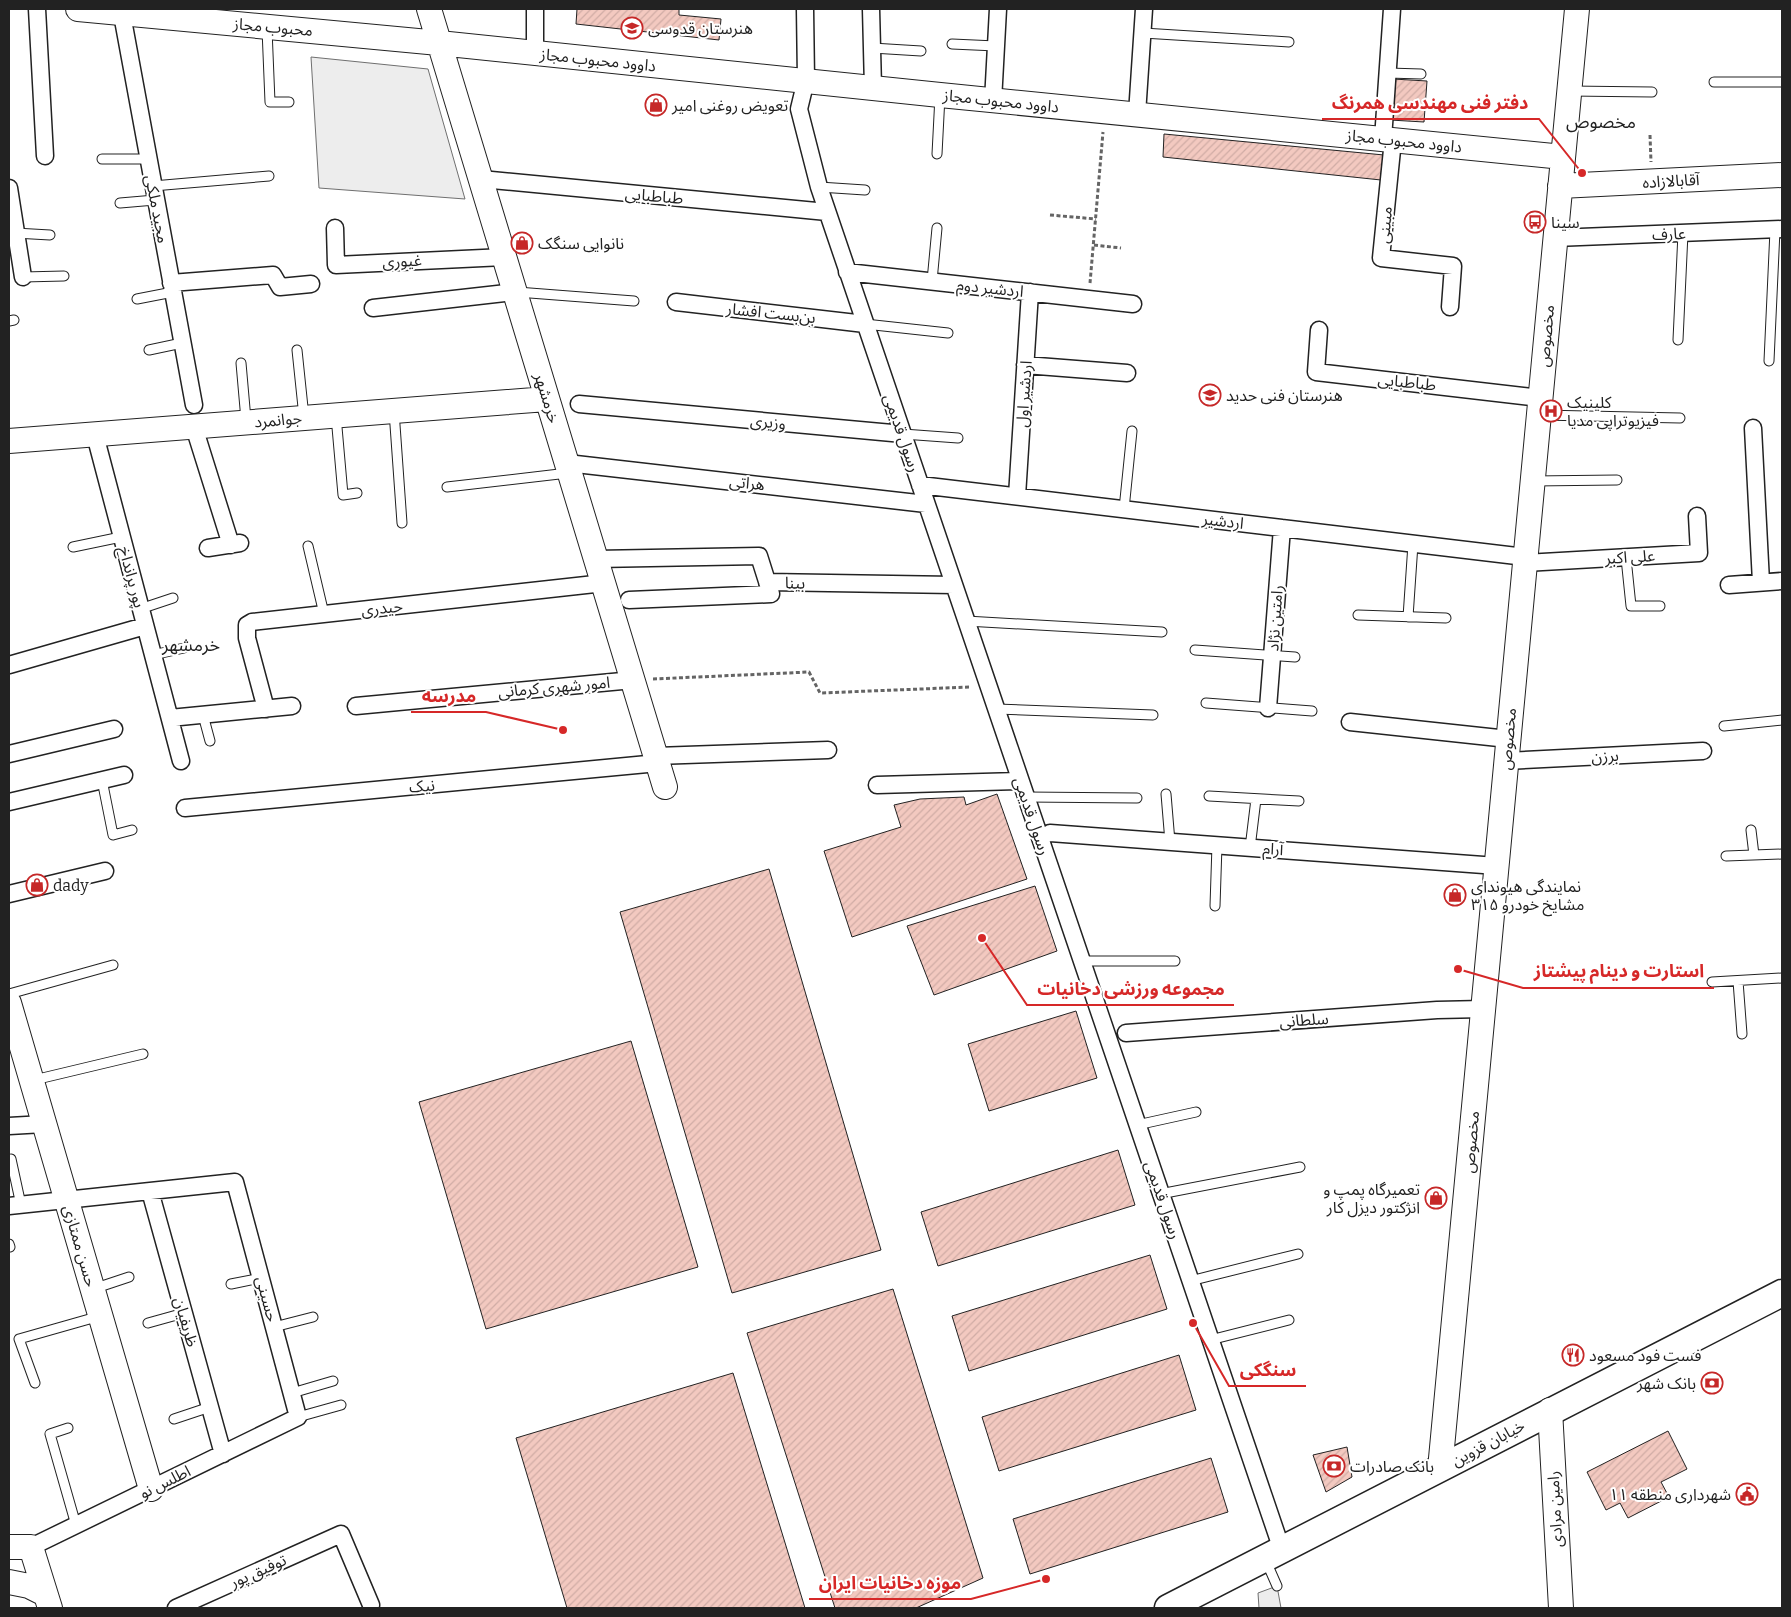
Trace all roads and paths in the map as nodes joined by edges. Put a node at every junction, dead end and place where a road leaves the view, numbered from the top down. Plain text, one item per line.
1 (37, 9) edge
2 (78, 9) edge
3 (428, 9) edge
4 (535, 9) edge
5 (806, 9) edge
6 (871, 9) edge
7 (998, 9) edge
8 (1144, 9) edge
9 (1392, 9) edge
10 (1577, 9) edge
11 (120, 11) edge
12 (200, 14) edge
13 (267, 26) junction
14 (1143, 33) junction
15 (1289, 42) dead end
16 (439, 43) junction
17 (952, 44) dead end
18 (996, 46) junction
19 (872, 48) junction
20 (921, 51) dead end
21 (535, 54) junction
22 (1388, 73) junction
23 (1421, 74) dead end
24 (806, 80) junction
25 (1714, 82) dead end
26 (1782, 82) edge
27 (873, 88) junction
28 (1570, 91) junction
29 (1652, 92) dead end
30 (940, 95) junction
31 (993, 100) junction
32 (289, 102) dead end
33 (1104, 111) junction
34 (1137, 114) junction
35 (1388, 139) junction
36 (937, 154) dead end
37 (45, 156) dead end
38 (1563, 157) junction
39 (102, 159) dead end
40 (148, 159) junction
41 (1782, 175) edge
42 (269, 176) dead end
43 (480, 179) junction
44 (1560, 186) junction
45 (819, 187) junction
46 (9, 188) edge
47 (865, 190) dead end
48 (154, 193) junction
49 (120, 203) dead end
50 (827, 212) junction
51 (1050, 215) dead end
52 (1096, 219) junction
53 (335, 228) dead end
54 (937, 228) dead end
55 (1779, 229) edge
56 (15, 233) junction
57 (1683, 233) junction
58 (50, 235) dead end
59 (1555, 238) junction
60 (1094, 245) junction
61 (1121, 248) dead end
62 (504, 256) junction
63 (847, 272) junction
64 (64, 276) dead end
65 (23, 277) joint
66 (932, 281) junction
67 (311, 284) dead end
68 (172, 288) junction
69 (515, 292) junction
70 (1030, 292) junction
71 (137, 299) dead end
72 (1089, 299) junction
73 (634, 301) dead end
74 (676, 302) dead end
75 (1133, 304) dead end
76 (1450, 307) dead end
77 (373, 308) dead end
78 (865, 324) junction
79 (1319, 330) dead end
80 (948, 333) dead end
81 (1678, 340) dead end
82 (182, 344) junction
83 (149, 350) dead end
84 (297, 350) dead end
85 (1769, 361) dead end
86 (241, 363) dead end
87 (1025, 365) junction
88 (1127, 373) dead end
89 (547, 399) junction
90 (579, 404) dead end
91 (1539, 406) junction
92 (394, 411) junction
93 (194, 416) junction
94 (336, 416) junction
95 (304, 418) junction
96 (1680, 418) dead end
97 (246, 423) junction
98 (1753, 428) dead end
99 (1132, 431) dead end
100 (902, 434) junction
101 (94, 435) junction
102 (958, 438) dead end
103 (9, 442) edge
104 (568, 468) junction
105 (1617, 480) dead end
106 (1532, 481) junction
107 (920, 485) junction
108 (447, 487) dead end
109 (357, 493) dead end
110 (1017, 496) junction
111 (926, 504) junction
112 (1124, 509) junction
113 (1696, 516) dead end
114 (402, 523) dead end
115 (1282, 528) junction
116 (121, 537) junction
117 (1413, 544) junction
118 (308, 546) dead end
119 (73, 547) dead end
120 (208, 548) dead end
121 (1626, 558) junction
122 (596, 559) junction
123 (1525, 560) junction
124 (1782, 581) edge
125 (768, 582) junction
126 (1761, 582) junction
127 (604, 583) junction
128 (954, 585) junction
129 (1729, 585) dead end
130 (173, 598) dead end
131 (629, 600) dead end
132 (1660, 606) dead end
133 (140, 609) junction
134 (324, 614) junction
135 (1358, 615) dead end
136 (1408, 617) junction
137 (1446, 618) dead end
138 (966, 622) junction
139 (145, 626) junction
140 (1162, 632) dead end
141 (184, 648) dead end
142 (1194, 650) dead end
143 (153, 655) junction
144 (1272, 656) junction
145 (1295, 657) dead end
146 (9, 665) edge
147 (633, 680) junction
148 (988, 686) junction
149 (1206, 703) dead end
150 (292, 706) dead end
151 (356, 706) dead end
152 (1268, 708) junction
153 (266, 709) junction
154 (996, 709) junction
155 (1312, 711) dead end
156 (203, 715) junction
157 (1153, 715) dead end
158 (170, 718) junction
159 (1782, 720) edge
160 (1350, 722) dead end
161 (1724, 726) dead end
162 (114, 729) dead end
163 (210, 741) dead end
164 (828, 750) dead end
165 (1507, 750) junction
166 (1703, 751) dead end
167 (9, 754) edge
168 (657, 760) junction
169 (181, 761) dead end
170 (124, 775) dead end
171 (102, 780) junction
172 (1020, 781) junction
173 (877, 785) dead end
174 (666, 787) dead end
175 (1166, 794) dead end
176 (1209, 796) dead end
177 (1026, 797) junction
178 (1137, 798) dead end
179 (1256, 799) junction
180 (1299, 801) dead end
181 (9, 802) edge
182 (185, 808) dead end
183 (132, 830) dead end
184 (1751, 830) dead end
185 (1050, 833) dead end
186 (1170, 842) junction
187 (1217, 845) junction
188 (1250, 848) junction
189 (1782, 854) edge
190 (1754, 855) junction
191 (1726, 856) dead end
192 (1496, 866) junction
193 (105, 872) dead end
194 (9, 894) edge
195 (1215, 906) dead end
196 (1082, 961) junction
197 (1175, 961) dead end
198 (113, 964) dead end
199 (1782, 978) edge
200 (1738, 981) junction
201 (1712, 982) dead end
202 (9, 994) edge
203 (1483, 1009) junction
204 (10, 1014) edge
205 (1126, 1033) dead end
206 (1742, 1034) dead end
207 (143, 1054) dead end
208 (31, 1081) junction
209 (1196, 1112) dead end
210 (44, 1124) junction
211 (1137, 1125) junction
212 (9, 1126) edge
213 (11, 1159) dead end
214 (1300, 1167) dead end
215 (150, 1191) junction
216 (1160, 1194) junction
217 (66, 1200) junction
218 (15, 1205) edge
219 (1298, 1254) dead end
220 (129, 1277) dead end
221 (261, 1278) junction
222 (1190, 1281) junction
223 (231, 1284) dead end
224 (92, 1289) junction
225 (1782, 1293) edge
226 (184, 1312) junction
227 (100, 1316) junction
228 (313, 1317) dead end
229 (1289, 1320) dead end
230 (148, 1323) dead end
231 (274, 1327) junction
232 (1210, 1340) junction
233 (333, 1381) dead end
234 (35, 1384) dead end
235 (292, 1393) junction
236 (341, 1405) dead end
237 (210, 1406) junction
238 (1550, 1410) junction
239 (298, 1417) junction
240 (174, 1418) dead end
241 (68, 1428) dead end
242 (223, 1454) junction
243 (1440, 1469) junction
244 (151, 1489) junction
245 (76, 1525) junction
246 (20, 1547) edge
247 (1273, 1555) junction
248 (9, 1582) edge
249 (1277, 1586) dead end
250 (48, 1601) edge
251 (371, 1605) dead end
252 (176, 1608) edge
253 (1168, 1608) edge
254 (1561, 1608) edge

1 - 37 street
2 - 11 main road, محبوب مجاز
3 - 16 main road, خرمشهر
4 - 21 street
5 - 24 street, رسول قدیمی
6 - 19 street
7 - 18 street
8 - 14 street
9 - 22 street
10 - 28 main road, مخصوص
11 - 12 main road, محبوب مجاز
11 - 40 street, مجید ملکی
12 - 13 main road, محبوب مجاز
13 - 16 main road, محبوب مجاز
13 - 32 lane
14 - 15 lane
14 - 34 street
16 - 21 main road, داوود محبوب مجاز
16 - 43 main road, خرمشهر
17 - 18 lane
18 - 31 street
19 - 20 lane
19 - 27 street
21 - 24 main road, داوود محبوب مجاز
22 - 23 lane
22 - 35 street
24 - 27 main road, داوود محبوب مجاز
24 - 45 street, رسول قدیمی
25 - 26 lane
27 - 30 main road, داوود محبوب مجاز
28 - 29 lane
28 - 38 main road, مخصوص
30 - 31 main road, داوود محبوب مجاز
30 - 36 lane
31 - 33 main road, داوود محبوب مجاز
33 - 34 main road, داوود محبوب مجاز
33 - 52 path
34 - 35 main road, داوود محبوب مجاز
35 - 38 main road, داوود محبوب مجاز
35 - 76 street, مبینی
38 - 44 main road, مخصوص
39 - 40 lane
40 - 48 street, مجید ملکی
41 - 44 main road, آقابالازاده
42 - 48 lane
43 - 50 street, طباطبایی
43 - 62 main road, خرمشهر
44 - 59 main road, مخصوص
45 - 47 lane
45 - 50 street, رسول قدیمی
46 - 56 street
48 - 49 lane
48 - 68 street, مجید ملکی
50 - 63 street, رسول قدیمی
51 - 52 path
52 - 60 path
53 - 62 street, غیوری
54 - 66 lane
55 - 57 street, عارف
55 - 85 lane
56 - 58 lane
56 - 65 street
57 - 59 street, عارف
57 - 81 lane
59 - 91 main road, مخصوص
60 - 61 path
60 - 72 path
62 - 69 main road, خرمشهر
63 - 66 street, اردشیر دوم
63 - 78 street, رسول قدیمی
64 - 65 lane
66 - 70 street, اردشیر دوم
67 - 68 street
68 - 71 lane
68 - 82 street, مجید ملکی
69 - 73 lane
69 - 77 street
69 - 89 main road, خرمشهر
70 - 72 street, اردشیر دوم
70 - 87 street, اردشیر اول
72 - 75 street, اردشیر دوم
74 - 78 street, بن‌بست افشار
78 - 80 lane
78 - 100 street, رسول قدیمی
79 - 91 street, طباطبایی
82 - 83 lane
82 - 93 street, مجید ملکی
84 - 95 lane
86 - 97 lane
87 - 88 street
87 - 110 street, اردشیر اول
89 - 92 main road, جوانمرد
89 - 104 main road, خرمشهر
90 - 100 street, وزیری
91 - 96 lane
91 - 106 main road, مخصوص
92 - 94 main road, جوانمرد
92 - 114 lane
93 - 97 main road, جوانمرد
93 - 101 main road, جوانمرد
93 - 120 street
94 - 95 main road, جوانمرد
94 - 109 lane
95 - 97 main road, جوانمرد
98 - 126 street
99 - 112 lane
100 - 102 lane, وزیری
100 - 107 street, رسول قدیمی
101 - 103 main road, جوانمرد
101 - 116 street, پور پرانداخ
104 - 108 lane
104 - 111 street, هراتی
104 - 122 main road, خرمشهر
105 - 106 lane
106 - 123 main road, مخصوص
107 - 110 street, اردشیر
107 - 111 street, رسول قدیمی
110 - 112 street, اردشیر
111 - 128 street, رسول قدیمی
112 - 115 street, اردشیر
113 - 121 street, علی اکبر
115 - 117 street, اردشیر
115 - 144 street, رامتین نژاد
116 - 119 lane
116 - 133 street, پور پرانداخ
117 - 123 street, اردشیر
117 - 136 lane
118 - 134 lane
121 - 123 street, علی اکبر
121 - 132 lane
122 - 125 street, بینا
122 - 127 main road, خرمشهر
123 - 165 main road, مخصوص
124 - 126 street
125 - 128 street, بینا
125 - 131 street
126 - 129 street
127 - 134 street, حیدری
127 - 147 main road, خرمشهر
128 - 138 street, رسول قدیمی
130 - 133 lane
133 - 139 street, پور پرانداخ
134 - 153 street, حیدری
135 - 136 lane
136 - 137 lane
138 - 140 lane
138 - 148 street, رسول قدیمی
139 - 143 street, پور پرانداخ
139 - 146 street
141 - 143 lane
142 - 144 lane
143 - 158 street, پور پرانداخ
144 - 145 lane
144 - 152 street, رامتین نژاد
147 - 148 path
147 - 151 street, امور شهری کرمانی
147 - 168 main road, خرمشهر
148 - 154 street, رسول قدیمی
149 - 152 lane
150 - 153 street
152 - 155 lane
153 - 156 street
154 - 157 lane
154 - 172 street, رسول قدیمی
156 - 158 street
156 - 163 lane
158 - 169 street, پور پرانداخ
159 - 161 lane
160 - 165 street, برزن
162 - 167 street
164 - 168 street, نیک
165 - 166 street, برزن
165 - 192 main road, مخصوص
168 - 174 main road, خرمشهر
168 - 182 street, نیک
170 - 171 street
171 - 181 street
171 - 183 lane
172 - 173 street
172 - 177 street, رسول قدیمی
175 - 186 lane
176 - 179 lane
177 - 178 lane
177 - 196 street, رسول قدیمی
179 - 180 lane
179 - 188 lane
184 - 190 lane
185 - 186 street, آرام
186 - 187 street, آرام
187 - 188 street, آرام
187 - 195 lane
188 - 192 street, آرام
189 - 190 lane
190 - 191 lane
192 - 203 main road, مخصوص
193 - 194 street
196 - 197 lane
196 - 211 street, رسول قدیمی
198 - 202 lane
199 - 200 lane
200 - 201 lane
200 - 206 lane
203 - 205 street, سلطانی
203 - 243 main road, مخصوص
204 - 208 main road, حسن ممتازی
207 - 208 lane
208 - 210 main road, حسن ممتازی
209 - 211 lane
210 - 212 street
210 - 217 main road, حسن ممتازی
211 - 216 street, رسول قدیمی
213 - 218 lane
214 - 216 lane
215 - 217 street
215 - 221 street, حسینی
215 - 226 street, ظریفیان
216 - 222 street, رسول قدیمی
217 - 218 street
217 - 224 main road, حسن ممتازی
219 - 222 lane
220 - 224 lane
221 - 223 lane
221 - 231 street, حسینی
222 - 232 street, رسول قدیمی
224 - 227 main road, حسن ممتازی
225 - 238 main road, خیابان قزوین
226 - 230 lane
226 - 237 street, ظریفیان
227 - 234 lane
227 - 244 main road, حسن ممتازی
228 - 231 lane
229 - 232 lane
231 - 235 street, حسینی
232 - 247 street, رسول قدیمی
233 - 235 lane
235 - 239 street, حسینی
236 - 239 lane
237 - 240 lane
237 - 242 street, ظریفیان
238 - 243 main road, خیابان قزوین
238 - 254 main road, رامین مرادی
239 - 242 street, اطلس نو
241 - 245 lane
242 - 244 street, اطلس نو
243 - 247 main road, خیابان قزوین
244 - 245 street, اطلس نو
245 - 246 street, اطلس نو
246 - 250 main road
247 - 249 lane
247 - 253 main road, خیابان قزوین
248 - 250 main road
251 - 252 street, توفیق پور

